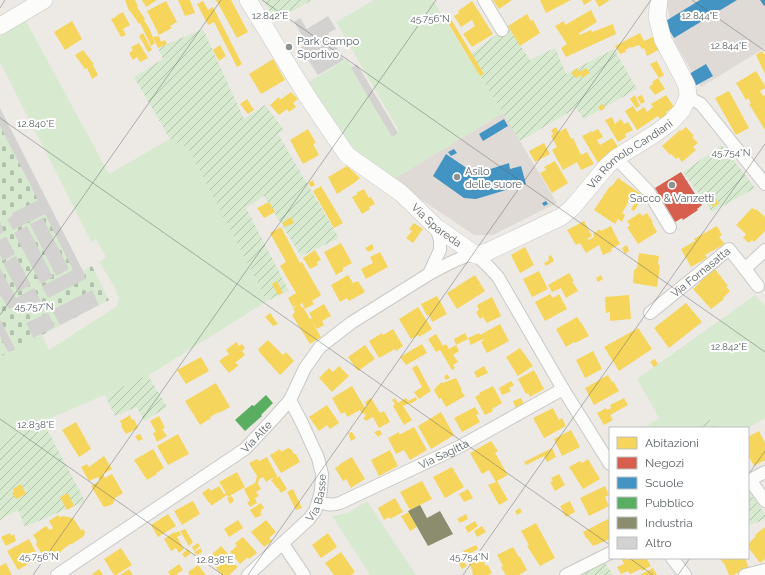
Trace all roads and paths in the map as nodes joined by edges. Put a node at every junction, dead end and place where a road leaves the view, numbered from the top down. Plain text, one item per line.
1 (44, 0) edge
2 (248, 0) edge
3 (484, 0) edge
4 (659, 0) edge
5 (0, 26) edge
6 (502, 30) dead end
7 (688, 97) junction
8 (616, 158) junction
9 (765, 184) edge
10 (436, 227) junction
11 (670, 227) dead end
12 (765, 250) edge
13 (476, 255) junction
14 (745, 269) junction
15 (429, 274) junction
16 (758, 286) dead end
17 (650, 313) dead end
18 (563, 389) junction
19 (290, 400) junction
20 (609, 462) edge
21 (765, 472) edge
22 (749, 481) edge
23 (318, 502) junction
24 (765, 502) edge
25 (283, 544) junction
26 (609, 554) edge
27 (673, 559) edge
28 (765, 570) edge
29 (57, 575) edge
30 (248, 575) edge
31 (304, 575) edge
32 (566, 575) edge
33 (685, 575) edge
34 (745, 575) edge

1 - 5 street
2 - 10 street, Via Spareda
3 - 6 street
4 - 7 street
7 - 8 street, Via Romolo Candiani
7 - 9 street
8 - 11 street
8 - 13 street, Via Romolo Candiani
10 - 13 street, Via Spareda
10 - 15 street
12 - 14 street, Via Fornasatta
13 - 15 street, Via Alte
13 - 18 street, Via Spareda
14 - 16 street
14 - 17 street, Via Fornasatta
15 - 19 street, Via Alte
18 - 20 street, Via Spareda
18 - 23 street, Via Sagitta
19 - 23 street, Via Basse
19 - 29 street, Via Alte
21 - 22 street
22 - 24 street
23 - 25 street, Via Basse
25 - 30 street, Via Basse
25 - 31 street
26 - 32 street
27 - 33 street
28 - 34 street

